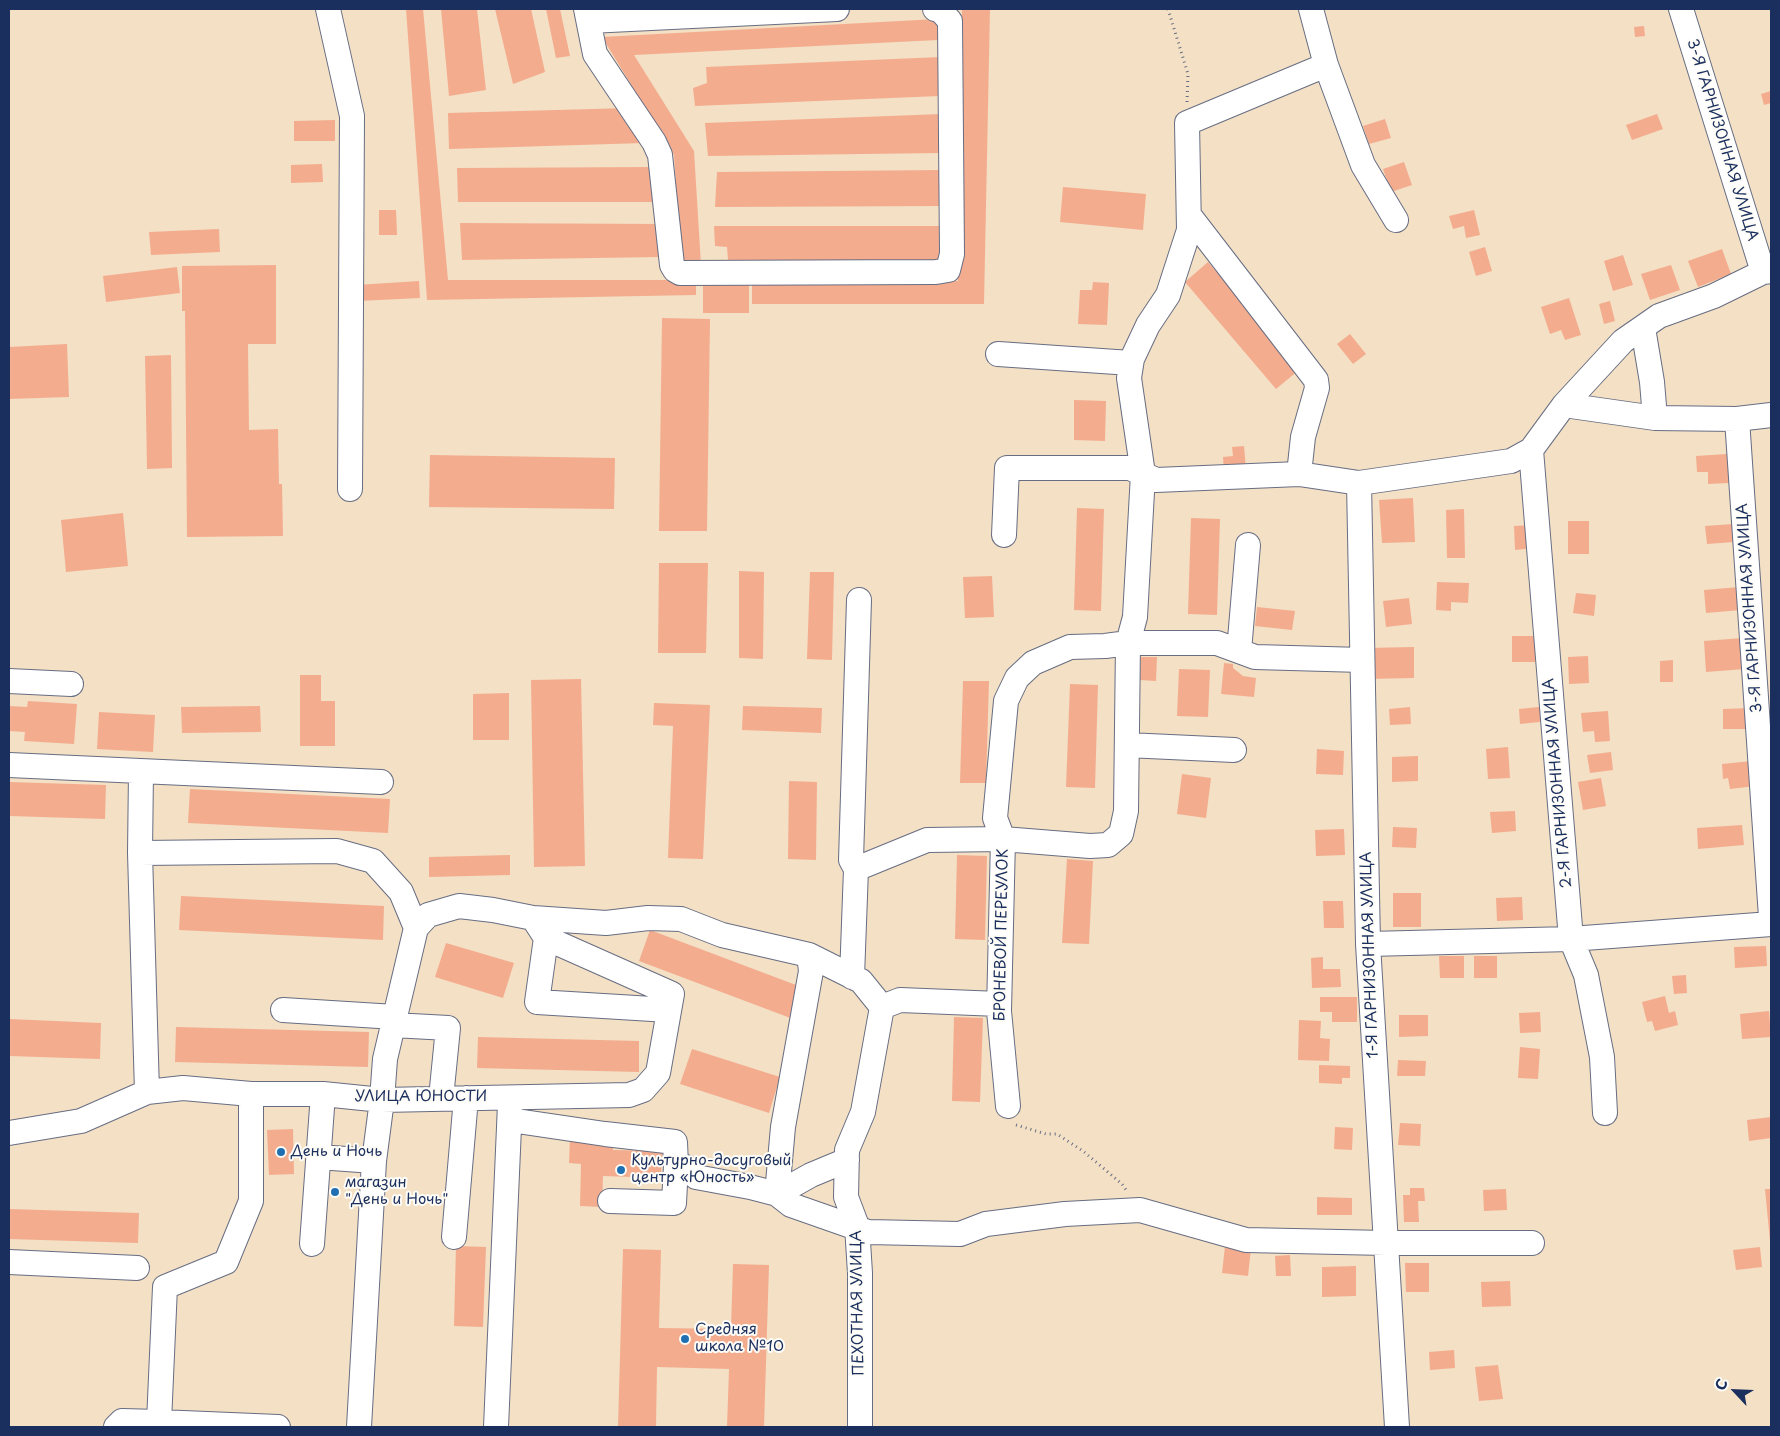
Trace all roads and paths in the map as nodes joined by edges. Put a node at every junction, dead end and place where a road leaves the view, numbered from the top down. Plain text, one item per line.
1 (328, 9) edge
2 (837, 9) edge
3 (935, 9) edge
4 (1168, 9) edge
5 (1312, 9) edge
6 (1681, 9) edge
7 (587, 15) edge
8 (1326, 65) junction
9 (1187, 123) junction
10 (1189, 216) junction
11 (1396, 220) dead end
12 (1767, 271) edge
13 (1643, 328) junction
14 (998, 354) dead end
15 (1131, 363) junction
16 (1564, 405) junction
17 (1771, 415) edge
18 (1655, 418) junction
19 (1737, 419) junction
20 (1531, 450) junction
21 (1143, 474) junction
22 (1298, 474) junction
23 (1359, 482) junction
24 (350, 489) dead end
25 (1004, 535) dead end
26 (1248, 545) dead end
27 (859, 600) dead end
28 (1128, 643) junction
29 (1240, 651) junction
30 (1362, 660) junction
31 (9, 681) edge
32 (71, 684) dead end
33 (1127, 745) junction
34 (1234, 750) dead end
35 (9, 765) edge
36 (141, 772) junction
37 (381, 782) dead end
38 (1003, 839) junction
39 (140, 853) junction
40 (856, 870) junction
41 (1771, 917) edge
42 (533, 918) junction
43 (606, 923) junction
44 (1771, 924) edge
45 (416, 928) junction
46 (546, 938) junction
47 (1572, 939) junction
48 (1368, 944) junction
49 (809, 955) junction
50 (604, 964) junction
51 (852, 977) junction
52 (999, 1004) junction
53 (882, 1007) junction
54 (283, 1010) dead end
55 (669, 1010) junction
56 (394, 1021) junction
57 (148, 1092) junction
58 (251, 1094) junction
59 (323, 1094) junction
60 (511, 1097) junction
61 (441, 1098) junction
62 (466, 1098) junction
63 (382, 1100) junction
64 (1008, 1106) joint
65 (1605, 1113) dead end
66 (510, 1120) junction
67 (9, 1133) edge
68 (318, 1157) junction
69 (847, 1160) junction
70 (374, 1161) junction
71 (681, 1166) junction
72 (776, 1194) junction
73 (610, 1201) dead end
74 (1140, 1210) junction
75 (857, 1226) junction
76 (454, 1237) dead end
77 (1532, 1242) dead end
78 (1386, 1243) junction
79 (312, 1244) dead end
80 (9, 1262) edge
81 (137, 1268) dead end
82 (159, 1422) junction
83 (116, 1427) edge
84 (278, 1427) edge
85 (359, 1427) edge
86 (496, 1427) edge
87 (860, 1427) edge
88 (1397, 1427) edge

1 - 24 street
2 - 7 street
3 - 7 street
4 - 9 path
5 - 8 street
6 - 12 street, 3-Я ГАРНИЗОННАЯ УЛИЦА
8 - 9 street
8 - 11 street
9 - 10 street
10 - 15 street
10 - 22 street
12 - 13 street
13 - 16 street
13 - 18 street
14 - 15 street
15 - 21 street
16 - 18 street
16 - 20 street
17 - 19 street
18 - 19 street
19 - 41 street, 3-Я ГАРНИЗОННАЯ УЛИЦА
20 - 23 street
20 - 47 street, 2-Я ГАРНИЗОННАЯ УЛИЦА
21 - 22 street
21 - 25 street
21 - 28 street
22 - 23 street
23 - 30 street, 1-Я ГАРНИЗОННАЯ УЛИЦА
26 - 29 street
27 - 40 street
28 - 29 street, БРОНЕВОЙ ПЕРЕУЛОК
28 - 33 street
28 - 38 street, БРОНЕВОЙ ПЕРЕУЛОК
29 - 30 street, БРОНЕВОЙ ПЕРЕУЛОК
30 - 48 street, 1-Я ГАРНИЗОННАЯ УЛИЦА
31 - 32 street
33 - 34 street
33 - 38 street
35 - 36 street
36 - 37 street
36 - 39 street
38 - 40 street
38 - 52 street, БРОНЕВОЙ ПЕРЕУЛОК
39 - 45 street
39 - 57 street
40 - 51 street
42 - 43 street
42 - 45 street
42 - 46 street
43 - 49 street
43 - 50 street
44 - 47 street
45 - 56 street
46 - 50 street
46 - 55 street
47 - 48 street
47 - 65 street, 2-Я ГАРНИЗОННАЯ УЛИЦА
48 - 78 street, 1-Я ГАРНИЗОННАЯ УЛИЦА
49 - 51 street
49 - 72 street
50 - 55 street
51 - 53 street
52 - 53 street
52 - 64 street, БРОНЕВОЙ ПЕРЕУЛОК
53 - 69 street, ПЕХОТНАЯ УЛИЦА
54 - 56 street
55 - 60 street, УЛИЦА ЮНОСТИ
56 - 61 street
56 - 63 street
57 - 58 street, УЛИЦА ЮНОСТИ
57 - 67 street, УЛИЦА ЮНОСТИ
58 - 59 street, УЛИЦА ЮНОСТИ
58 - 82 street
59 - 63 street, УЛИЦА ЮНОСТИ
59 - 68 street
60 - 62 street, УЛИЦА ЮНОСТИ
60 - 66 street
61 - 62 street, УЛИЦА ЮНОСТИ
61 - 63 street, УЛИЦА ЮНОСТИ
62 - 76 street
63 - 70 street
64 - 74 path
66 - 71 street
66 - 86 street
68 - 70 street
68 - 79 street
69 - 72 street
69 - 75 street, ПЕХОТНАЯ УЛИЦА
70 - 85 street
71 - 72 street
71 - 73 street
72 - 75 street
74 - 75 street
74 - 78 street
75 - 87 street, ПЕХОТНАЯ УЛИЦА
77 - 78 street
78 - 88 street, 1-Я ГАРНИЗОННАЯ УЛИЦА
80 - 81 street
82 - 83 street
82 - 84 street

